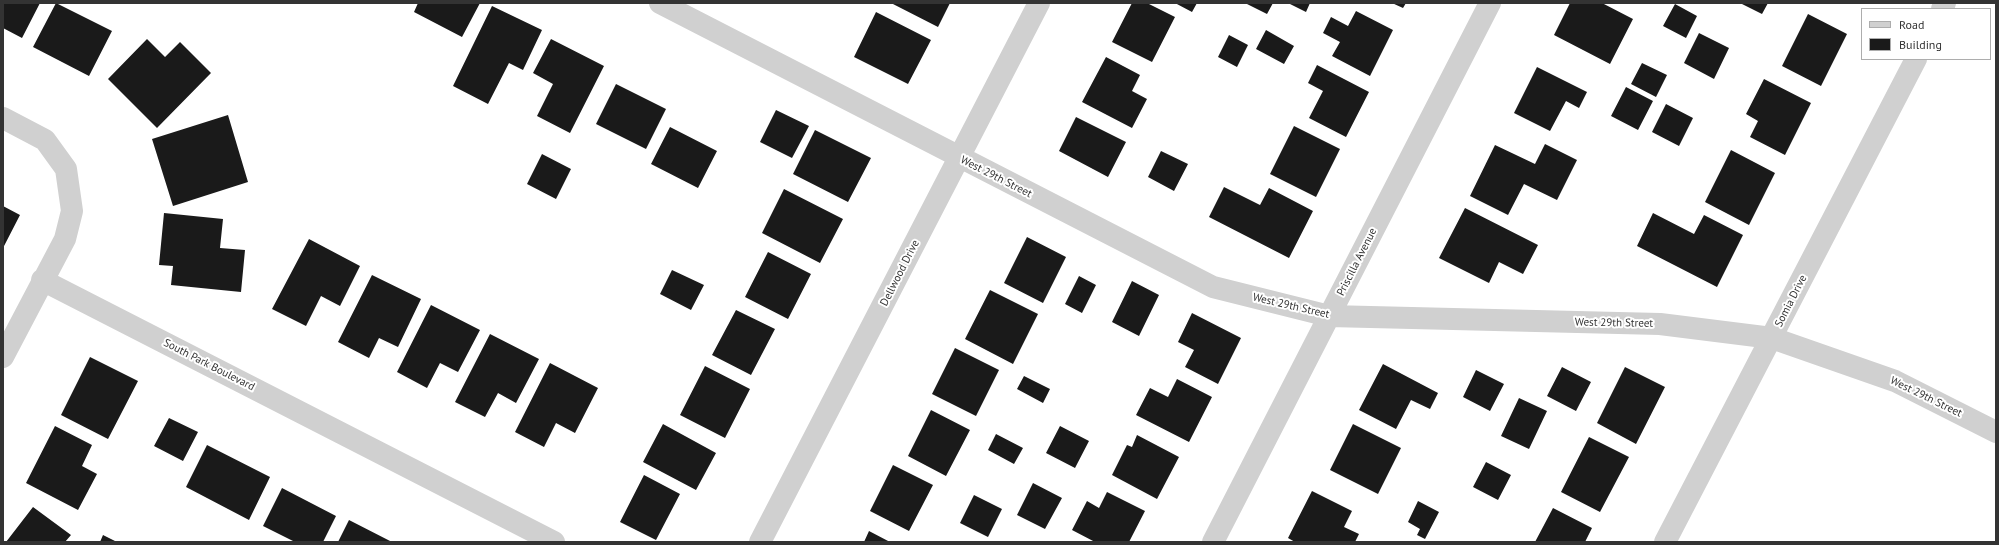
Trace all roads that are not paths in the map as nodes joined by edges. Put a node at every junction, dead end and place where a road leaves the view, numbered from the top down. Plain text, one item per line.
1 (660, 3) edge
2 (1039, 3) edge
3 (1490, 3) edge
4 (1915, 60) edge
5 (3, 118) edge
6 (960, 158) junction
7 (42, 280) junction
8 (1329, 316) junction
9 (1772, 338) junction
10 (3, 357) edge
11 (1996, 432) edge
12 (554, 542) edge
13 (760, 542) edge
14 (1213, 542) edge
15 (1665, 542) edge

1 - 6 street, West 29th Street
2 - 6 street, Dellwood Drive
3 - 8 street, Priscilla Avenue
4 - 9 street, Somia Drive
5 - 7 street
6 - 8 street, West 29th Street
6 - 13 street, Dellwood Drive
7 - 10 street
7 - 12 street, South Park Boulevard
8 - 9 street, West 29th Street
8 - 14 street, Priscilla Avenue
9 - 11 street, West 29th Street
9 - 15 street, Somia Drive

